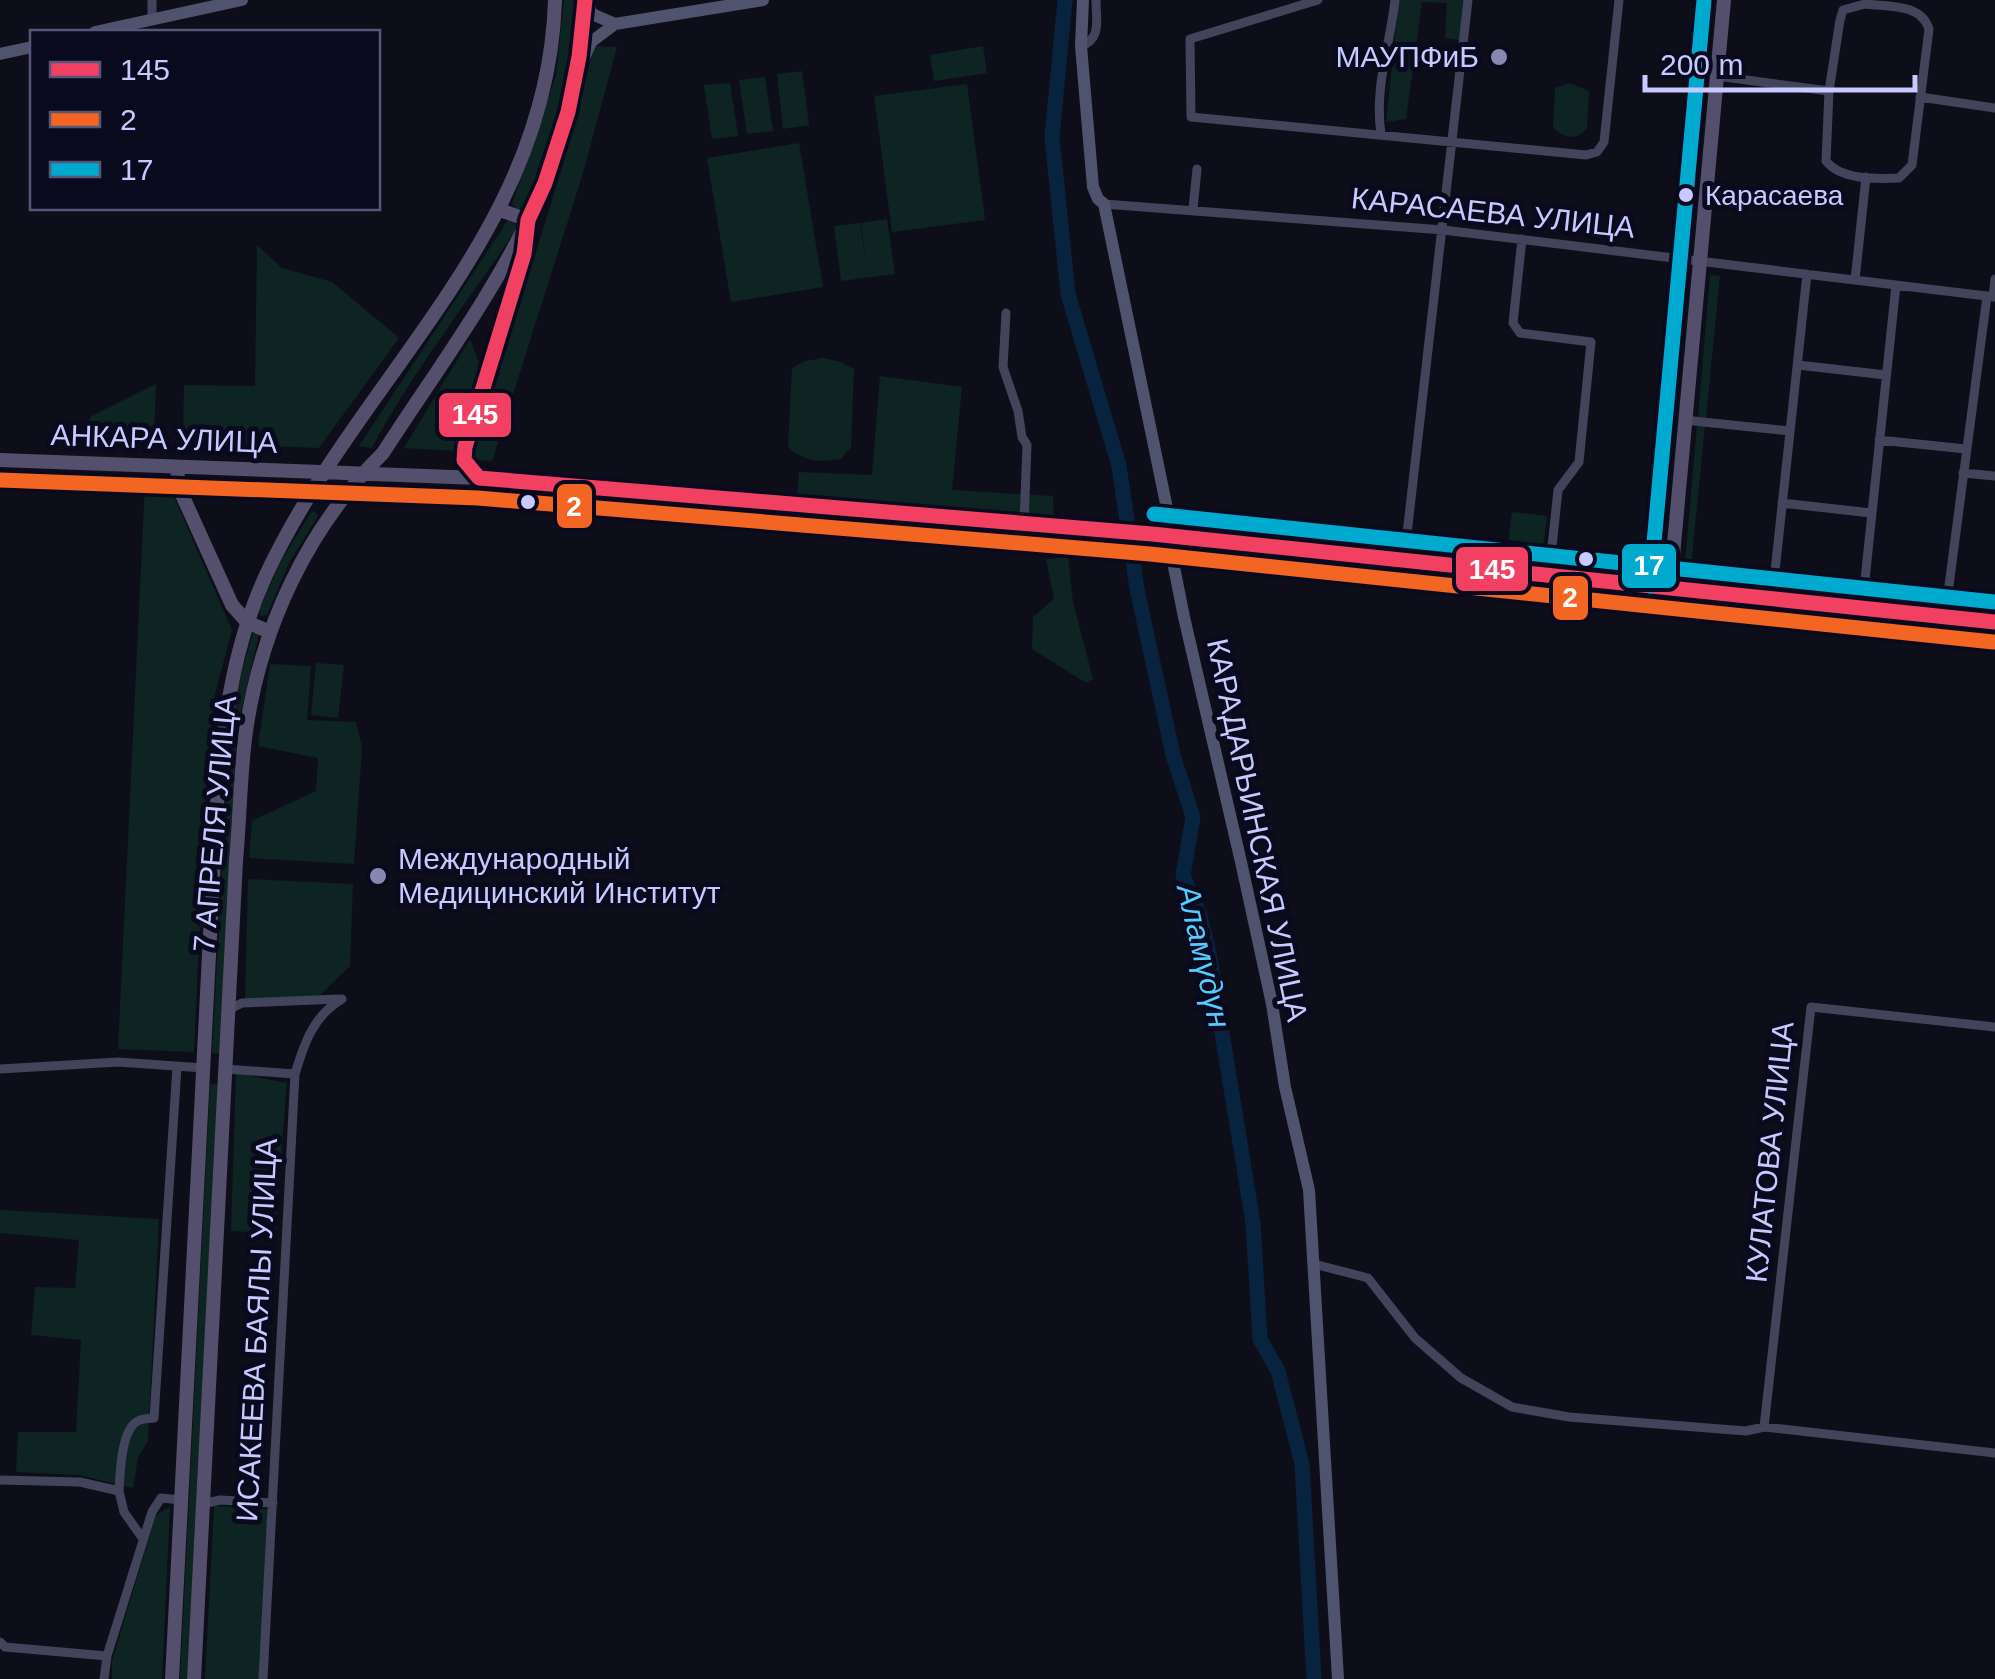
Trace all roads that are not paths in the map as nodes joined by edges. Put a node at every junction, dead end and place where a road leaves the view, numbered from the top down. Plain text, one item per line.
1 (152, 0) edge
2 (242, 0) edge
3 (555, 0) edge
4 (585, 0) edge
5 (763, 0) edge
6 (1083, 0) edge
7 (1096, 0) edge
8 (1318, 0) edge
9 (1394, 0) edge
10 (1468, 0) edge
11 (1619, 0) edge
12 (1724, 0) edge
13 (1888, 3) edge
14 (152, 20) junction
15 (614, 24) junction
16 (104, 30) edge
17 (1081, 46) junction
18 (30, 47) edge
19 (0, 54) edge
20 (1717, 76) junction
21 (575, 81) junction
22 (1829, 91) junction
23 (1920, 97) junction
24 (1995, 108) edge
25 (1381, 134) junction
26 (1454, 140) junction
27 (1196, 169) dead end
28 (1866, 177) junction
29 (1104, 204) junction
30 (500, 210) junction
31 (1193, 210) junction
32 (528, 220) junction
33 (1442, 230) junction
34 (1522, 239) junction
35 (1700, 262) junction
36 (1808, 274) junction
37 (1995, 278) edge
38 (1855, 280) junction
39 (1896, 285) junction
40 (1992, 297) edge
41 (1006, 313) dead end
42 (1798, 365) junction
43 (1886, 375) junction
44 (1684, 420) junction
45 (1790, 432) junction
46 (1879, 440) junction
47 (1966, 449) junction
48 (0, 460) edge
49 (177, 469) junction
50 (327, 472) junction
51 (363, 472) junction
52 (1963, 473) junction
53 (1995, 476) edge
54 (479, 478) junction
55 (1782, 503) junction
56 (1872, 513) junction
57 (1024, 524) junction
58 (1170, 536) junction
59 (1404, 560) junction
60 (1549, 576) junction
61 (1670, 588) junction
62 (1772, 598) junction
63 (1862, 608) junction
64 (1945, 616) junction
65 (247, 622) junction
66 (1995, 622) edge
67 (270, 632) junction
68 (228, 1010) junction
69 (1995, 1027) edge
70 (177, 1067) junction
71 (204, 1068) junction
72 (0, 1069) edge
73 (225, 1070) junction
74 (294, 1074) junction
75 (1314, 1264) junction
76 (1764, 1428) junction
77 (1995, 1453) edge
78 (204, 1474) junction
79 (0, 1480) edge
80 (119, 1491) junction
81 (182, 1500) junction
82 (220, 1500) junction
83 (273, 1503) junction
84 (203, 1504) junction
85 (143, 1539) junction
86 (0, 1642) edge
87 (107, 1656) junction
88 (104, 1679) edge
89 (172, 1679) edge
90 (194, 1679) edge
91 (263, 1679) edge
92 (1338, 1679) edge

1 - 14 street
2 - 14 street
3 - 30 main road, 7 АПРЕЛЯ УЛИЦА
4 - 15 street
4 - 21 main road, 7 АПРЕЛЯ УЛИЦА
5 - 15 street
6 - 17 street, КАРАДАРЬИНСКАЯ УЛИЦА
7 - 17 street
8 - 25 street
9 - 25 street
10 - 26 street
11 - 26 street
12 - 20 main road
13 - 22 street
13 - 23 street
14 - 16 street
15 - 21 street
17 - 29 street, КАРАДАРЬИНСКАЯ УЛИЦА
18 - 19 street
20 - 22 street
20 - 35 main road
21 - 32 main road, 7 АПРЕЛЯ УЛИЦА
22 - 28 street
23 - 24 street
23 - 28 street
25 - 26 street
26 - 33 street
27 - 31 street
28 - 38 street
29 - 31 street, КАРАСАЕВА УЛИЦА
29 - 58 street, КАРАДАРЬИНСКАЯ УЛИЦА
30 - 32 main road
30 - 50 main road, 7 АПРЕЛЯ УЛИЦА
31 - 33 street, КАРАСАЕВА УЛИЦА
32 - 51 main road, 7 АПРЕЛЯ УЛИЦА
32 - 54 main road
33 - 34 street, КАРАСАЕВА УЛИЦА
33 - 59 street
34 - 35 street, КАРАСАЕВА УЛИЦА
34 - 60 street
35 - 36 street, КАРАСАЕВА УЛИЦА
35 - 44 main road
36 - 38 street, КАРАСАЕВА УЛИЦА
36 - 42 street
37 - 40 street
38 - 39 street, КАРАСАЕВА УЛИЦА
39 - 40 street, КАРАСАЕВА УЛИЦА
39 - 43 street
40 - 47 street
41 - 57 street
42 - 43 street
42 - 45 street
43 - 46 street
44 - 45 street
44 - 61 main road
45 - 55 street
46 - 47 street
46 - 56 street
47 - 52 street
48 - 49 main road, АНКАРА УЛИЦА
49 - 50 main road, АНКАРА УЛИЦА
49 - 65 main road
50 - 51 main road, АНКАРА УЛИЦА
50 - 65 main road, 7 АПРЕЛЯ УЛИЦА
51 - 54 main road, АНКАРА УЛИЦА
51 - 67 main road, 7 АПРЕЛЯ УЛИЦА
52 - 53 street
52 - 64 street
54 - 57 main road, АНКАРА УЛИЦА
55 - 56 street
55 - 62 street
56 - 63 street
57 - 58 main road, АНКАРА УЛИЦА
58 - 59 main road, АНКАРА УЛИЦА
58 - 75 street, КАРАДАРЬИНСКАЯ УЛИЦА
59 - 60 main road, АНКАРА УЛИЦА
60 - 61 main road, АНКАРА УЛИЦА
61 - 62 main road, АНКАРА УЛИЦА
62 - 63 main road, АНКАРА УЛИЦА
63 - 64 main road, АНКАРА УЛИЦА
64 - 66 main road, АНКАРА УЛИЦА
65 - 67 main road
65 - 71 main road, 7 АПРЕЛЯ УЛИЦА
67 - 68 main road, 7 АПРЕЛЯ УЛИЦА
68 - 73 main road, 7 АПРЕЛЯ УЛИЦА
68 - 74 street, ИСАКЕЕВА БАЯЛЫ УЛИЦА
69 - 76 street, КУЛАТОВА УЛИЦА
70 - 71 street
70 - 72 street
70 - 80 street
71 - 73 main road
71 - 81 main road, 7 АПРЕЛЯ УЛИЦА
73 - 74 street
73 - 78 main road, 7 АПРЕЛЯ УЛИЦА
74 - 83 street, ИСАКЕЕВА БАЯЛЫ УЛИЦА
75 - 76 street
75 - 92 street, КАРАДАРЬИНСКАЯ УЛИЦА
76 - 77 street
78 - 82 street
78 - 84 main road, 7 АПРЕЛЯ УЛИЦА
79 - 80 street
80 - 85 street
81 - 85 street
81 - 89 main road, 7 АПРЕЛЯ УЛИЦА
82 - 83 street
82 - 84 street
83 - 91 street, ИСАКЕЕВА БАЯЛЫ УЛИЦА
84 - 90 main road, 7 АПРЕЛЯ УЛИЦА
85 - 87 street
86 - 87 street
87 - 88 street

